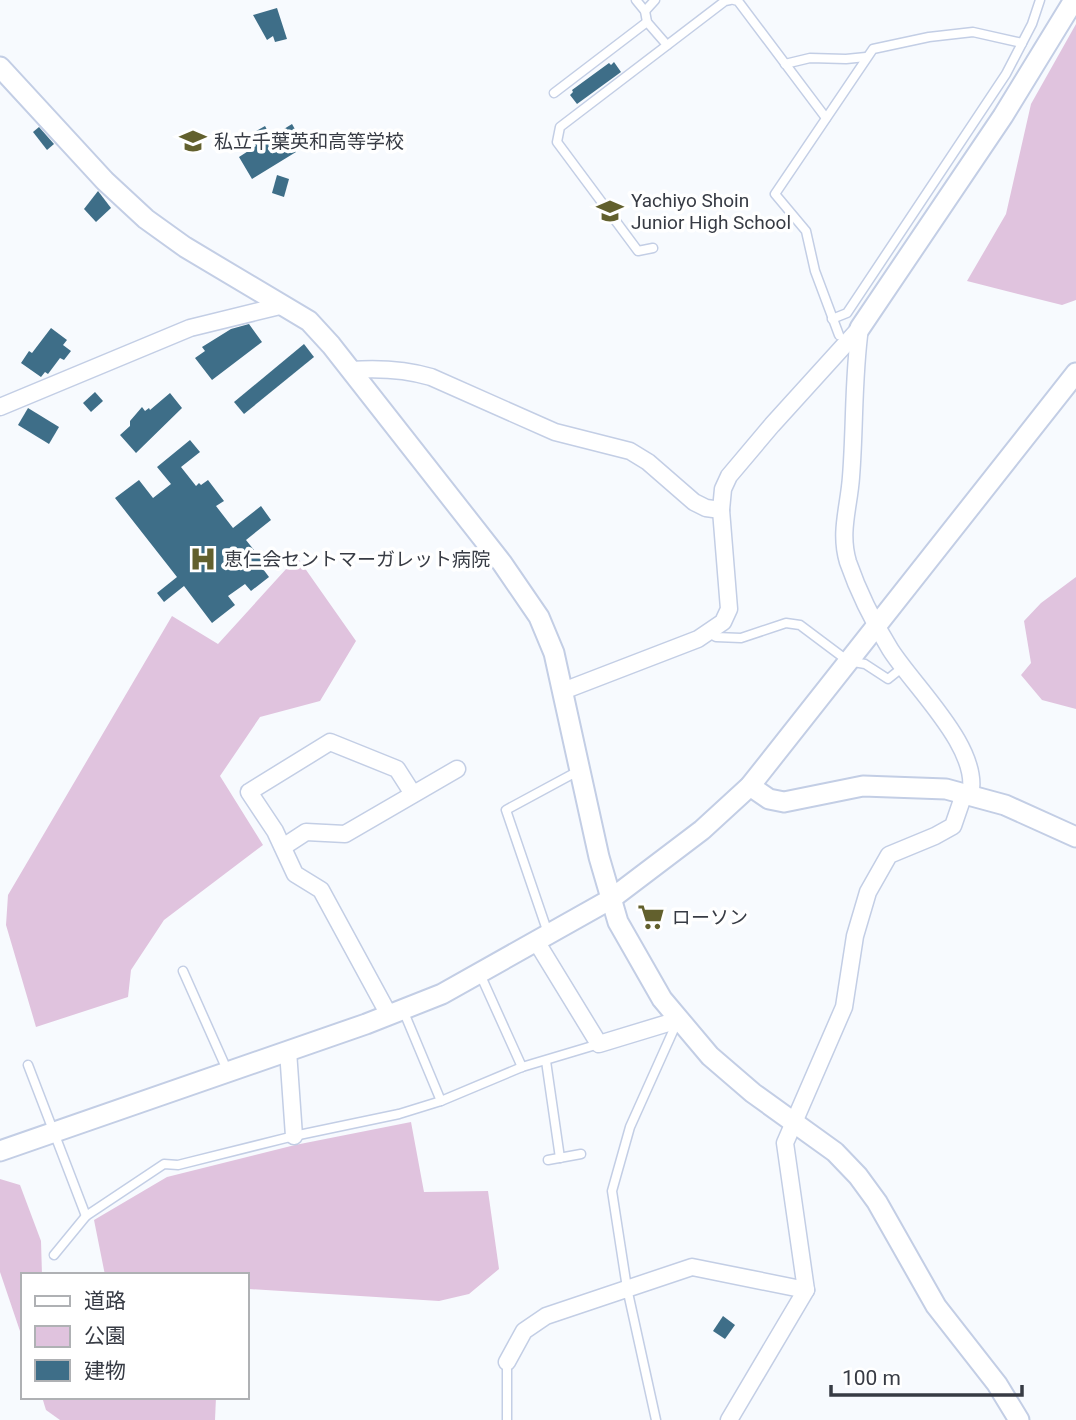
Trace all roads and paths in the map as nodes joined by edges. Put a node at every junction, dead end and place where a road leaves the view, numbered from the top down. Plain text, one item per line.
1 (636, 0) edge
2 (655, 0) edge
3 (732, 0) edge
4 (1040, 0) edge
5 (1074, 0) edge
6 (645, 11) junction
7 (647, 22) junction
8 (1022, 43) junction
9 (667, 45) junction
10 (866, 57) junction
11 (785, 64) junction
12 (0, 67) edge
13 (554, 93) dead end
14 (826, 118) junction
15 (653, 248) dead end
16 (284, 305) junction
17 (832, 319) junction
18 (860, 328) junction
19 (839, 335) dead end
20 (351, 370) junction
21 (1076, 373) edge
22 (0, 407) edge
23 (721, 510) junction
24 (876, 625) junction
25 (709, 633) junction
26 (848, 661) junction
27 (903, 667) junction
28 (563, 691) junction
29 (457, 769) dead end
30 (580, 769) junction
31 (750, 786) junction
32 (413, 794) junction
33 (967, 794) junction
34 (1076, 837) edge
35 (283, 847) junction
36 (611, 899) junction
37 (542, 938) junction
38 (183, 971) dead end
39 (480, 974) junction
40 (396, 1013) junction
41 (678, 1020) junction
42 (599, 1044) junction
43 (288, 1051) junction
44 (545, 1061) junction
45 (28, 1065) dead end
46 (522, 1067) junction
47 (228, 1072) junction
48 (441, 1101) junction
49 (795, 1121) junction
50 (53, 1132) junction
51 (294, 1136) junction
52 (0, 1151) edge
53 (581, 1154) dead end
54 (560, 1158) junction
55 (548, 1160) dead end
56 (86, 1216) junction
57 (54, 1255) dead end
58 (627, 1288) junction
59 (806, 1290) junction
60 (507, 1362) joint
61 (507, 1420) edge
62 (656, 1420) edge
63 (729, 1420) edge
64 (1019, 1420) edge

1 - 6 lane
2 - 6 lane
3 - 9 lane
3 - 11 lane
4 - 8 lane
5 - 18 street
6 - 7 lane
7 - 9 lane
7 - 13 lane
8 - 10 lane
8 - 17 lane
9 - 15 lane
10 - 11 lane
10 - 14 lane
11 - 14 lane
12 - 16 street
14 - 17 lane
16 - 20 street
16 - 22 street
17 - 19 lane
18 - 23 street
18 - 24 street
20 - 23 street
20 - 28 street
21 - 24 street
23 - 25 street
24 - 26 street
24 - 27 street
25 - 26 lane
25 - 28 street
26 - 27 lane
26 - 31 street
27 - 33 street
28 - 30 street
29 - 32 street
30 - 36 street
30 - 37 lane
31 - 33 street
31 - 36 street
32 - 35 street
32 - 35 street
33 - 34 street
33 - 49 street
35 - 40 street
36 - 37 street
36 - 41 street
37 - 39 street
37 - 42 street
38 - 47 lane
39 - 40 street
39 - 46 lane
40 - 43 street
40 - 48 lane
41 - 42 street
41 - 49 street
41 - 58 lane
42 - 44 lane
43 - 47 street
43 - 51 street
44 - 46 lane
44 - 54 lane
45 - 50 lane
46 - 48 lane
47 - 50 street
48 - 51 lane
49 - 59 street
49 - 64 street
50 - 52 street
50 - 56 lane
51 - 56 lane
53 - 54 lane
54 - 55 lane
56 - 57 lane
58 - 59 street
58 - 60 street
58 - 62 lane
59 - 63 street
60 - 61 lane

